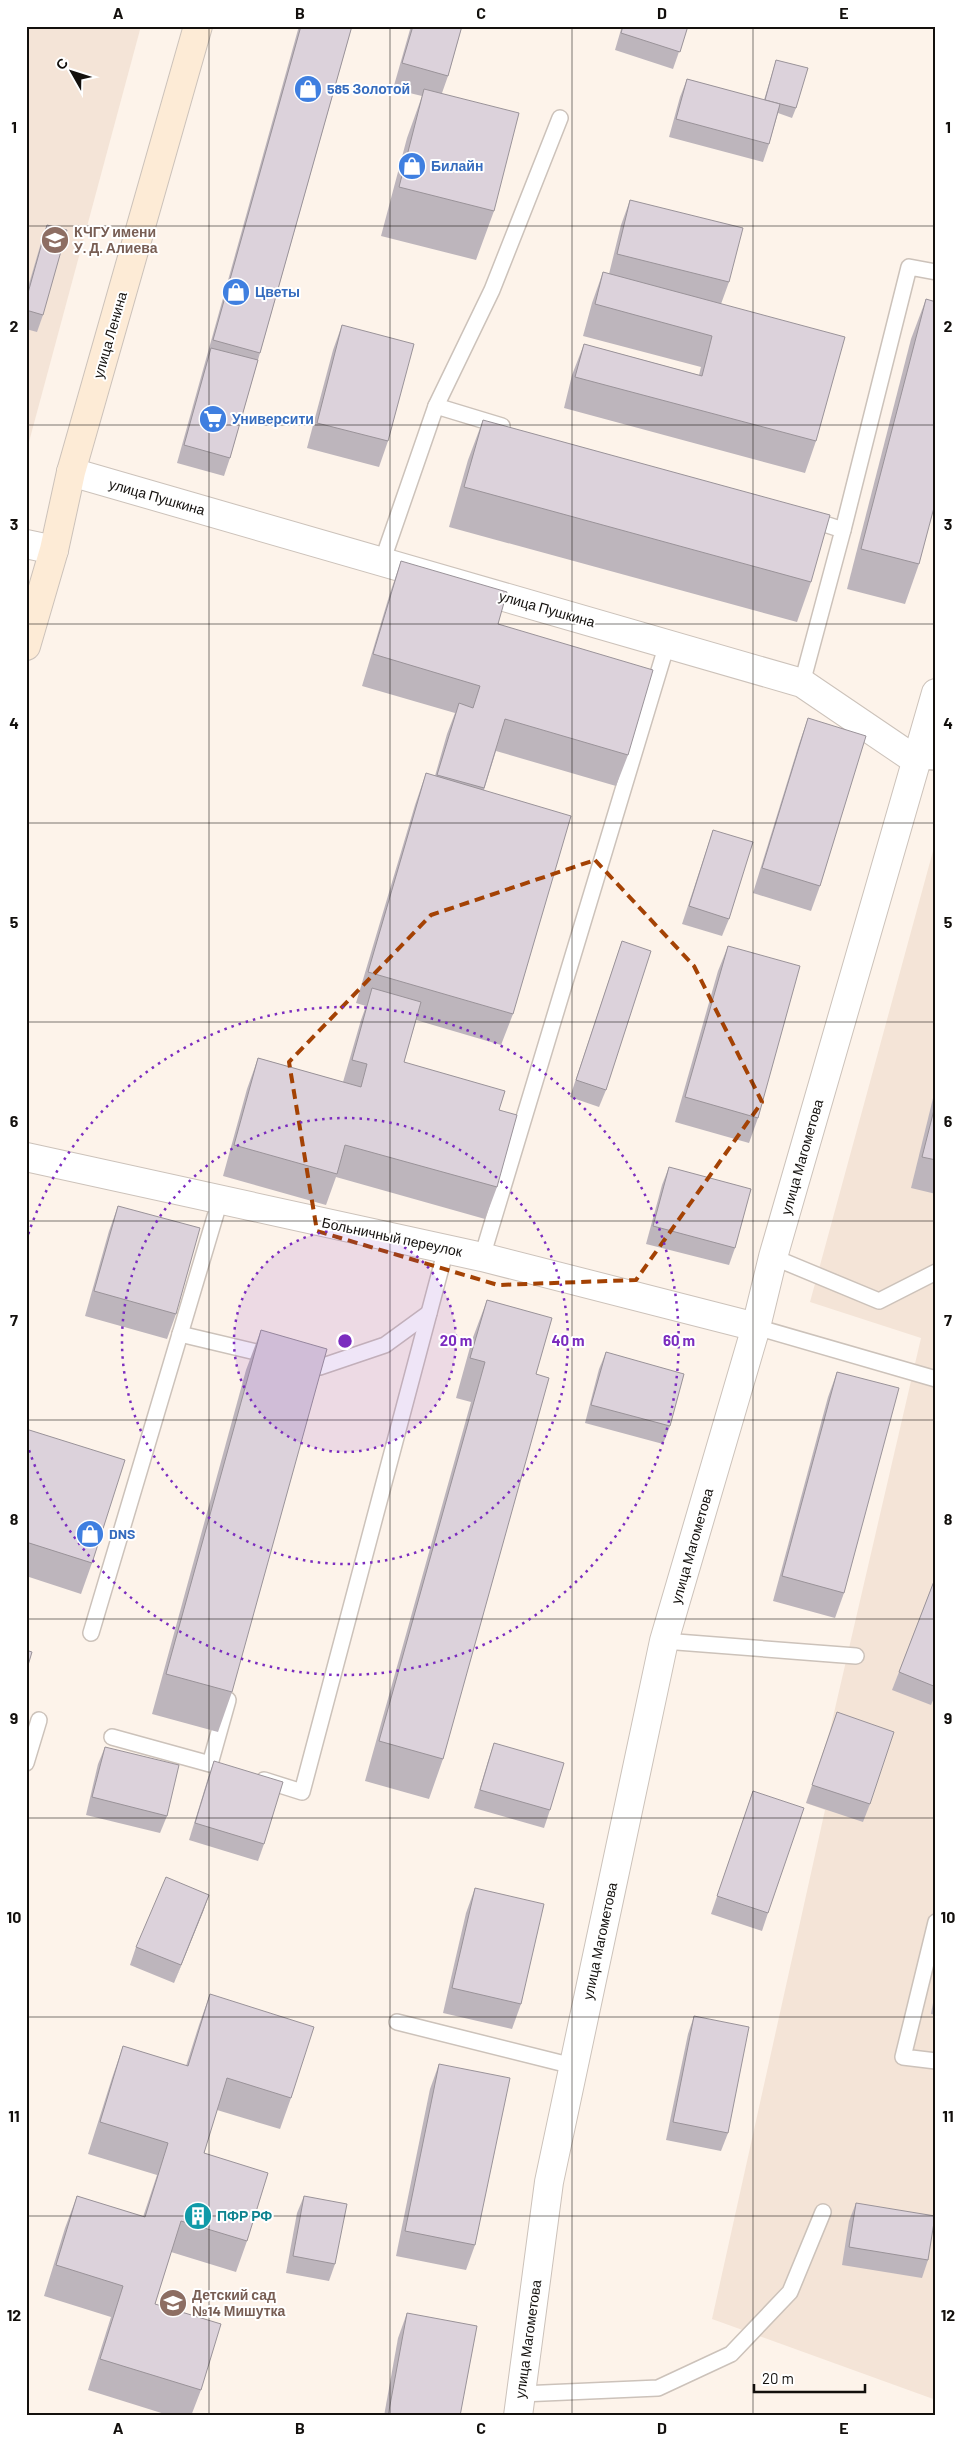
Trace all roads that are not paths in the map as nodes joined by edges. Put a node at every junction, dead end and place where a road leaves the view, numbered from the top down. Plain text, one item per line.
1 (198, 26) edge
2 (560, 118) dead end
3 (936, 272) edge
4 (436, 406) junction
5 (512, 429) edge
6 (71, 472) junction
7 (796, 515) edge
8 (843, 530) junction
9 (26, 544) edge
10 (54, 550) junction
11 (382, 562) junction
12 (667, 644) junction
13 (26, 646) edge
14 (802, 683) junction
15 (936, 693) edge
16 (926, 762) edge
17 (26, 1157) edge
18 (220, 1200) junction
19 (446, 1249) junction
20 (482, 1257) junction
21 (773, 1257) junction
22 (936, 1272) edge
23 (429, 1313) junction
24 (756, 1327) junction
25 (180, 1334) junction
26 (320, 1367) junction
27 (936, 1379) edge
28 (314, 1386) edge
29 (91, 1632) dead end
30 (664, 1641) junction
31 (856, 1656) dead end
32 (231, 1688) edge
33 (39, 1720) dead end
34 (112, 1737) dead end
35 (26, 1763) edge
36 (210, 1764) junction
37 (229, 1769) edge
38 (247, 1775) edge
39 (936, 1922) edge
40 (397, 2022) dead end
41 (936, 2061) edge
42 (573, 2066) junction
43 (823, 2212) dead end
44 (520, 2405) edge

1 - 6 main road, улица Ленина
2 - 4 lane
3 - 8 lane
4 - 5 lane
4 - 11 lane
6 - 10 main road, улица Ленина
6 - 11 street, улица Пушкина
7 - 8 lane
8 - 14 lane
9 - 10 street
10 - 13 main road, улица Ленина
11 - 12 street, улица Пушкина
12 - 14 street, улица Пушкина
12 - 20 lane
14 - 16 street, улица Пушкина
15 - 16 street, улица Магометова
16 - 21 street, улица Магометова
17 - 18 street, Больничный переулок
18 - 19 street, Больничный переулок
18 - 25 lane
19 - 20 street, Больничный переулок
19 - 23 lane
20 - 24 street, Больничный переулок
21 - 22 lane
21 - 24 street, улица Магометова
23 - 26 lane
23 - 38 lane
24 - 27 lane
24 - 30 street, улица Магометова
25 - 26 lane
25 - 29 lane
26 - 28 lane
30 - 31 lane
30 - 42 street, улица Магометова
32 - 36 lane
33 - 35 lane
34 - 36 lane
36 - 37 lane
39 - 41 lane
40 - 42 lane
42 - 44 street, улица Магометова
43 - 44 lane

